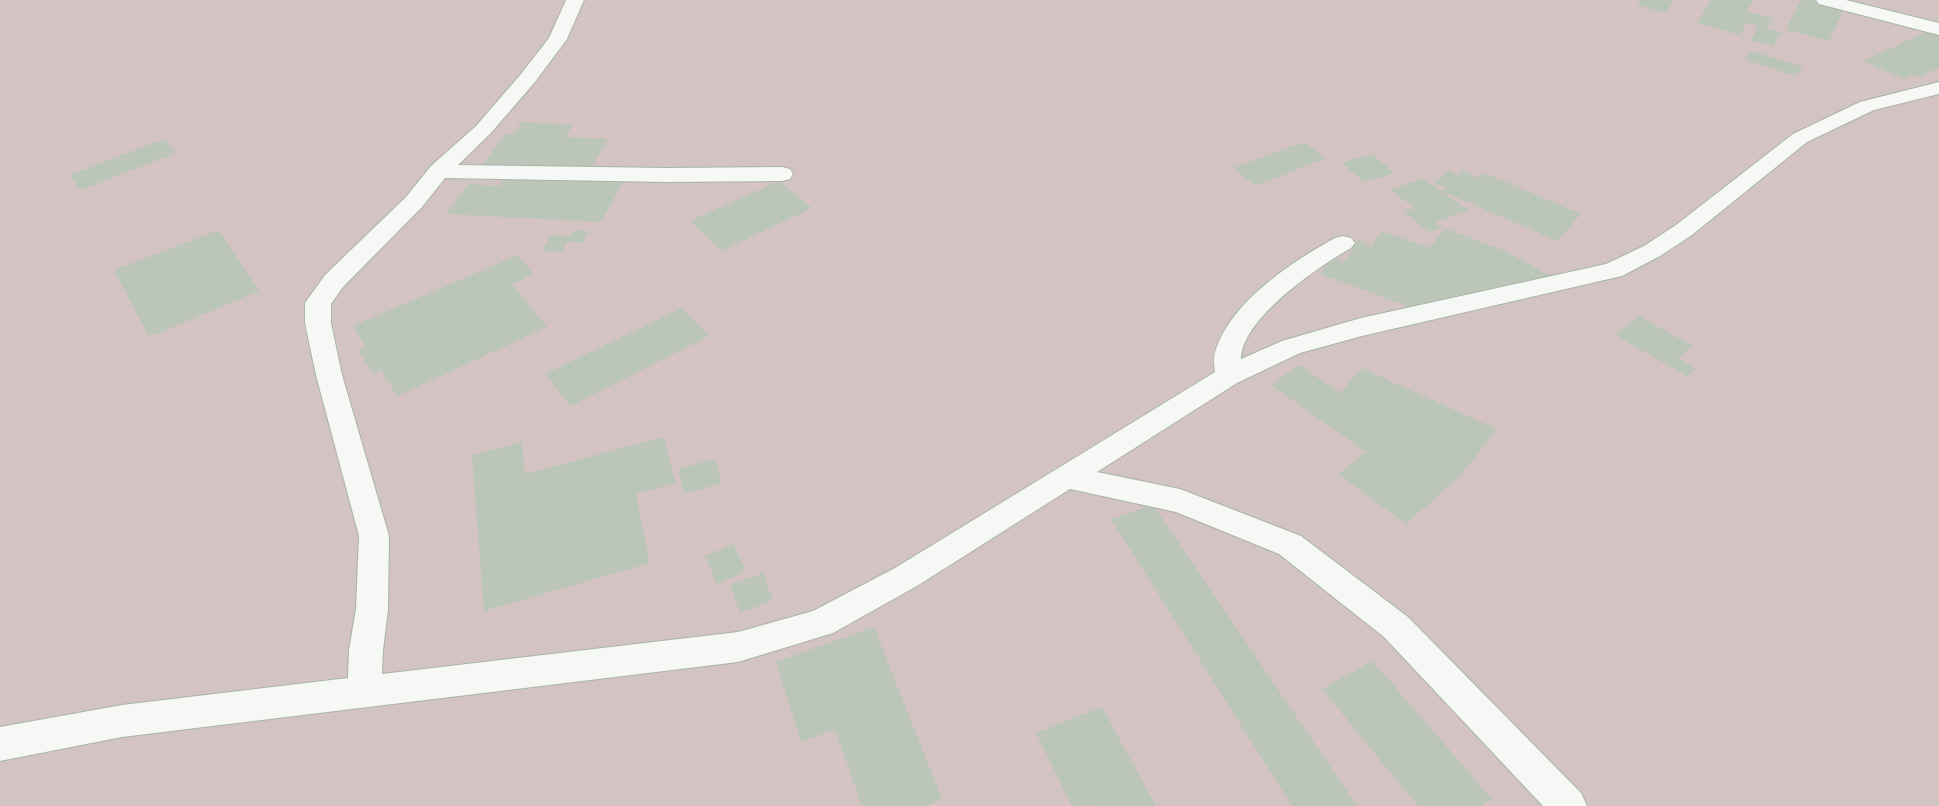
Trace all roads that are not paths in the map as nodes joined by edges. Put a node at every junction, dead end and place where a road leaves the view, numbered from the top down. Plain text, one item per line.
1 (575, 0) edge
2 (1825, 0) edge
3 (1939, 29) edge
4 (1939, 88) edge
5 (439, 171) junction
6 (782, 174) dead end
7 (1344, 243) dead end
8 (1228, 376) junction
9 (1067, 477) junction
10 (365, 693) junction
11 (0, 744) edge
12 (1568, 806) edge

1 - 5 street
2 - 3 street
4 - 8 street
5 - 6 street
5 - 10 street
7 - 8 street
8 - 9 street
9 - 10 street
9 - 12 street
10 - 11 street

